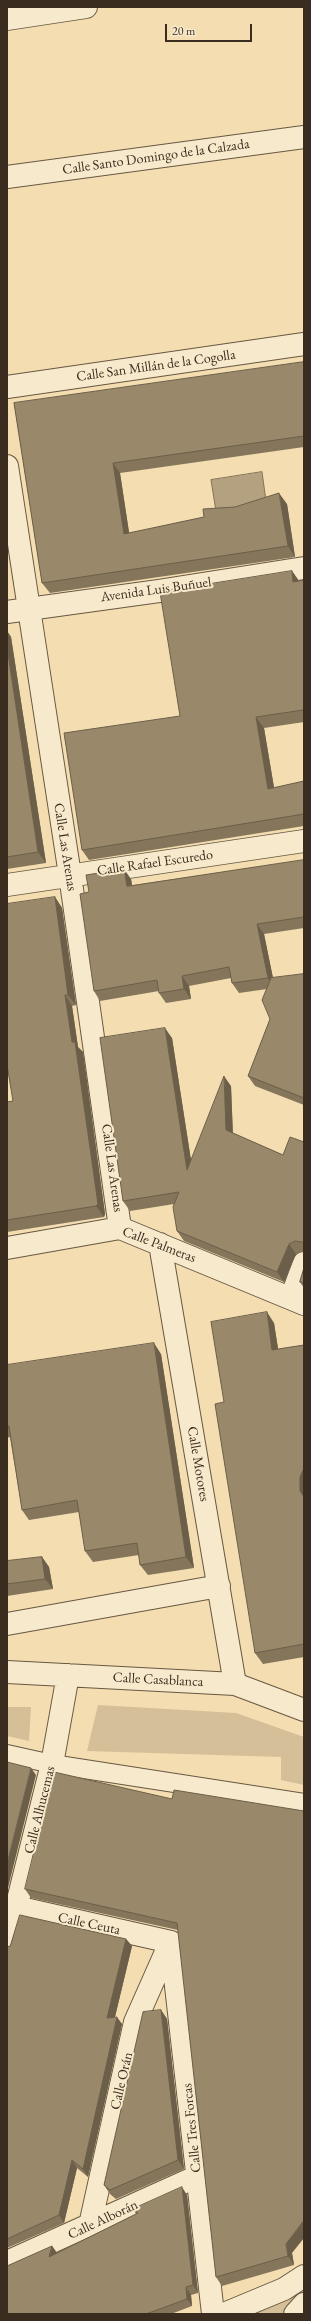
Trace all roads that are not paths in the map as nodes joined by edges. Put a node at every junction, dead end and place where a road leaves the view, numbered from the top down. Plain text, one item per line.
1 (86, 7) edge
2 (7, 19) edge
3 (304, 137) edge
4 (7, 177) edge
5 (304, 344) edge
6 (7, 387) edge
7 (7, 466) edge
8 (304, 568) edge
9 (28, 608) junction
10 (7, 612) edge
11 (304, 841) edge
12 (70, 875) junction
13 (7, 885) edge
14 (120, 1228) junction
15 (160, 1244) junction
16 (7, 1248) edge
17 (304, 1263) edge
18 (297, 1301) edge
19 (219, 1586) junction
20 (7, 1624) edge
21 (7, 1672) edge
22 (68, 1675) junction
23 (235, 1684) junction
24 (304, 1710) edge
25 (7, 1754) edge
26 (52, 1764) junction
27 (304, 1803) edge
28 (12, 1907) edge
29 (171, 1942) junction
30 (7, 1944) edge
31 (198, 2176) junction
32 (90, 2225) junction
33 (7, 2262) edge
34 (304, 2276) edge
35 (304, 2304) edge
36 (213, 2314) edge
37 (224, 2314) edge
38 (295, 2314) edge

1 - 2 street
3 - 4 street, Calle Santo Domingo de la Calzada
5 - 6 street, Calle San Millán de la Cogolla
7 - 9 street, Calle Las Arenas
8 - 9 street, Avenida Luis Buñuel
9 - 10 street, Avenida Luis Buñuel
9 - 12 street, Calle Las Arenas
11 - 12 street, Calle Rafael Escuredo
12 - 13 street, Calle Rafael Escuredo
12 - 14 street, Calle Las Arenas
14 - 15 street, Calle Palmeras
14 - 16 street, Calle Palmeras
15 - 18 street, Calle Palmeras
15 - 19 street, Calle Motores
17 - 18 street
19 - 20 street
19 - 23 street, Calle Motores
21 - 22 street, Calle Casablanca
22 - 23 street, Calle Casablanca
22 - 26 street, Calle Alhucemas
23 - 24 street, Calle Casablanca
25 - 26 street
26 - 27 street
26 - 28 street, Calle Alhucemas
28 - 29 street, Calle Ceuta
28 - 30 street, Calle Alhucemas
29 - 31 street, Calle Tres Forcas
29 - 32 street, Calle Orán
31 - 32 street, Calle Alborán
31 - 36 street, Calle Tres Forcas
32 - 33 street, Calle Alborán
34 - 37 street
35 - 38 street

